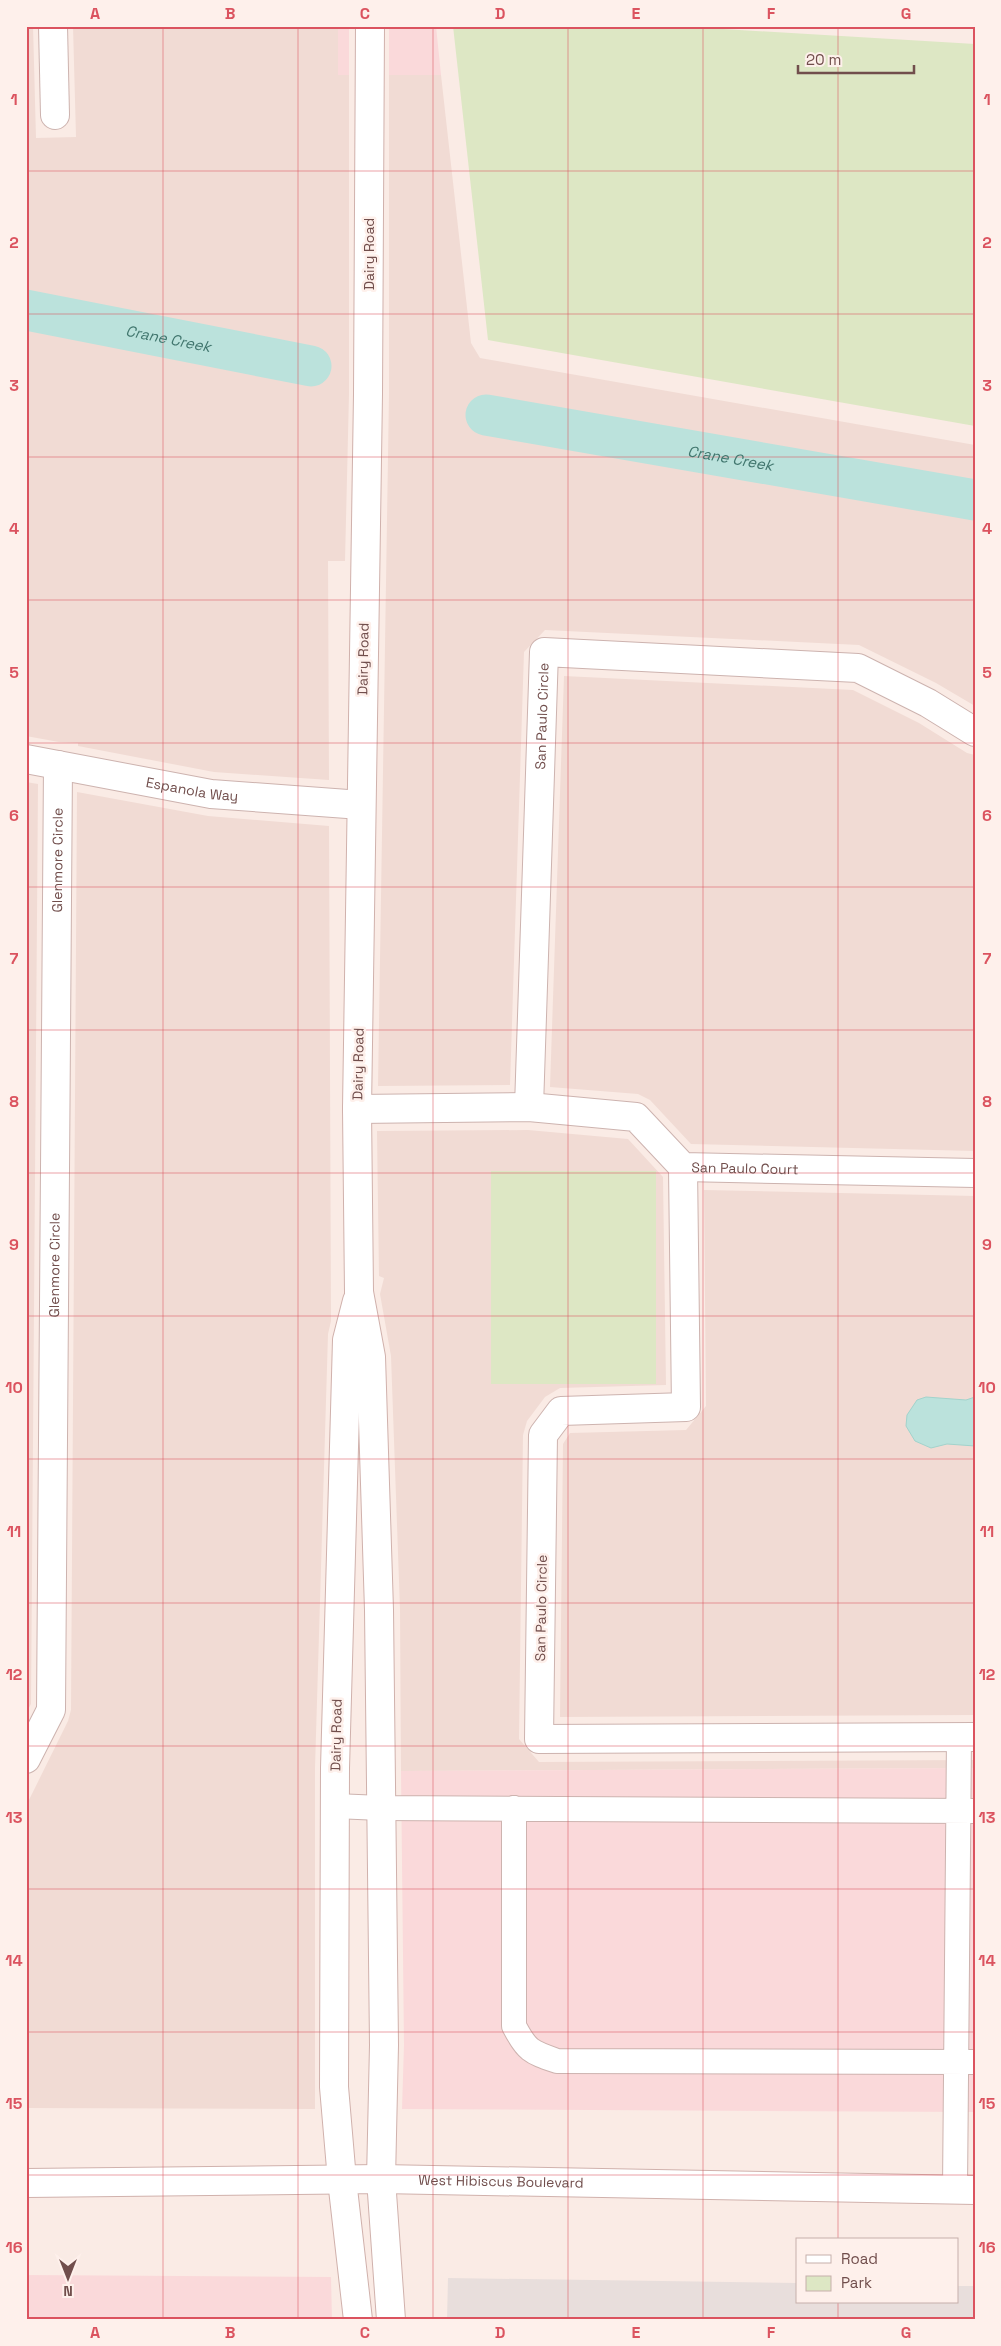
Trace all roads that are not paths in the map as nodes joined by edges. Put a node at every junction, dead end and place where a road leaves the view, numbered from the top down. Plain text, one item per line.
1 (53, 26) edge
2 (370, 26) edge
3 (55, 115) dead end
4 (975, 732) edge
5 (26, 759) edge
6 (58, 765) junction
7 (360, 805) junction
8 (529, 1108) junction
9 (357, 1109) junction
10 (684, 1167) junction
11 (975, 1173) edge
12 (359, 1292) junction
13 (967, 1737) edge
14 (26, 1759) edge
15 (335, 1806) junction
16 (381, 1808) junction
17 (514, 1808) junction
18 (967, 1810) edge
19 (965, 2062) edge
20 (381, 2179) junction
21 (342, 2180) junction
22 (26, 2183) edge
23 (965, 2190) edge
24 (358, 2320) edge
25 (392, 2320) edge

1 - 3 street
2 - 7 street, Dairy Road
4 - 8 street, San Paulo Circle
5 - 6 street, Espanola Way
6 - 7 street, Espanola Way
6 - 14 street, Glenmore Circle
7 - 9 street, Dairy Road
8 - 9 street, San Paulo Court
8 - 10 street, San Paulo Court
9 - 12 street, Dairy Road
10 - 11 street, San Paulo Court
10 - 13 street, San Paulo Circle
12 - 15 street, Dairy Road
12 - 16 street, Dairy Road
13 - 18 lane
15 - 16 lane
15 - 21 street, Dairy Road
16 - 17 lane
16 - 20 street, Dairy Road
17 - 18 lane
17 - 19 lane
18 - 19 lane
19 - 23 lane
20 - 21 street, West Hibiscus Boulevard
20 - 23 street, West Hibiscus Boulevard
20 - 25 street, Dairy Road
21 - 22 street, West Hibiscus Boulevard
21 - 24 street, Dairy Road

